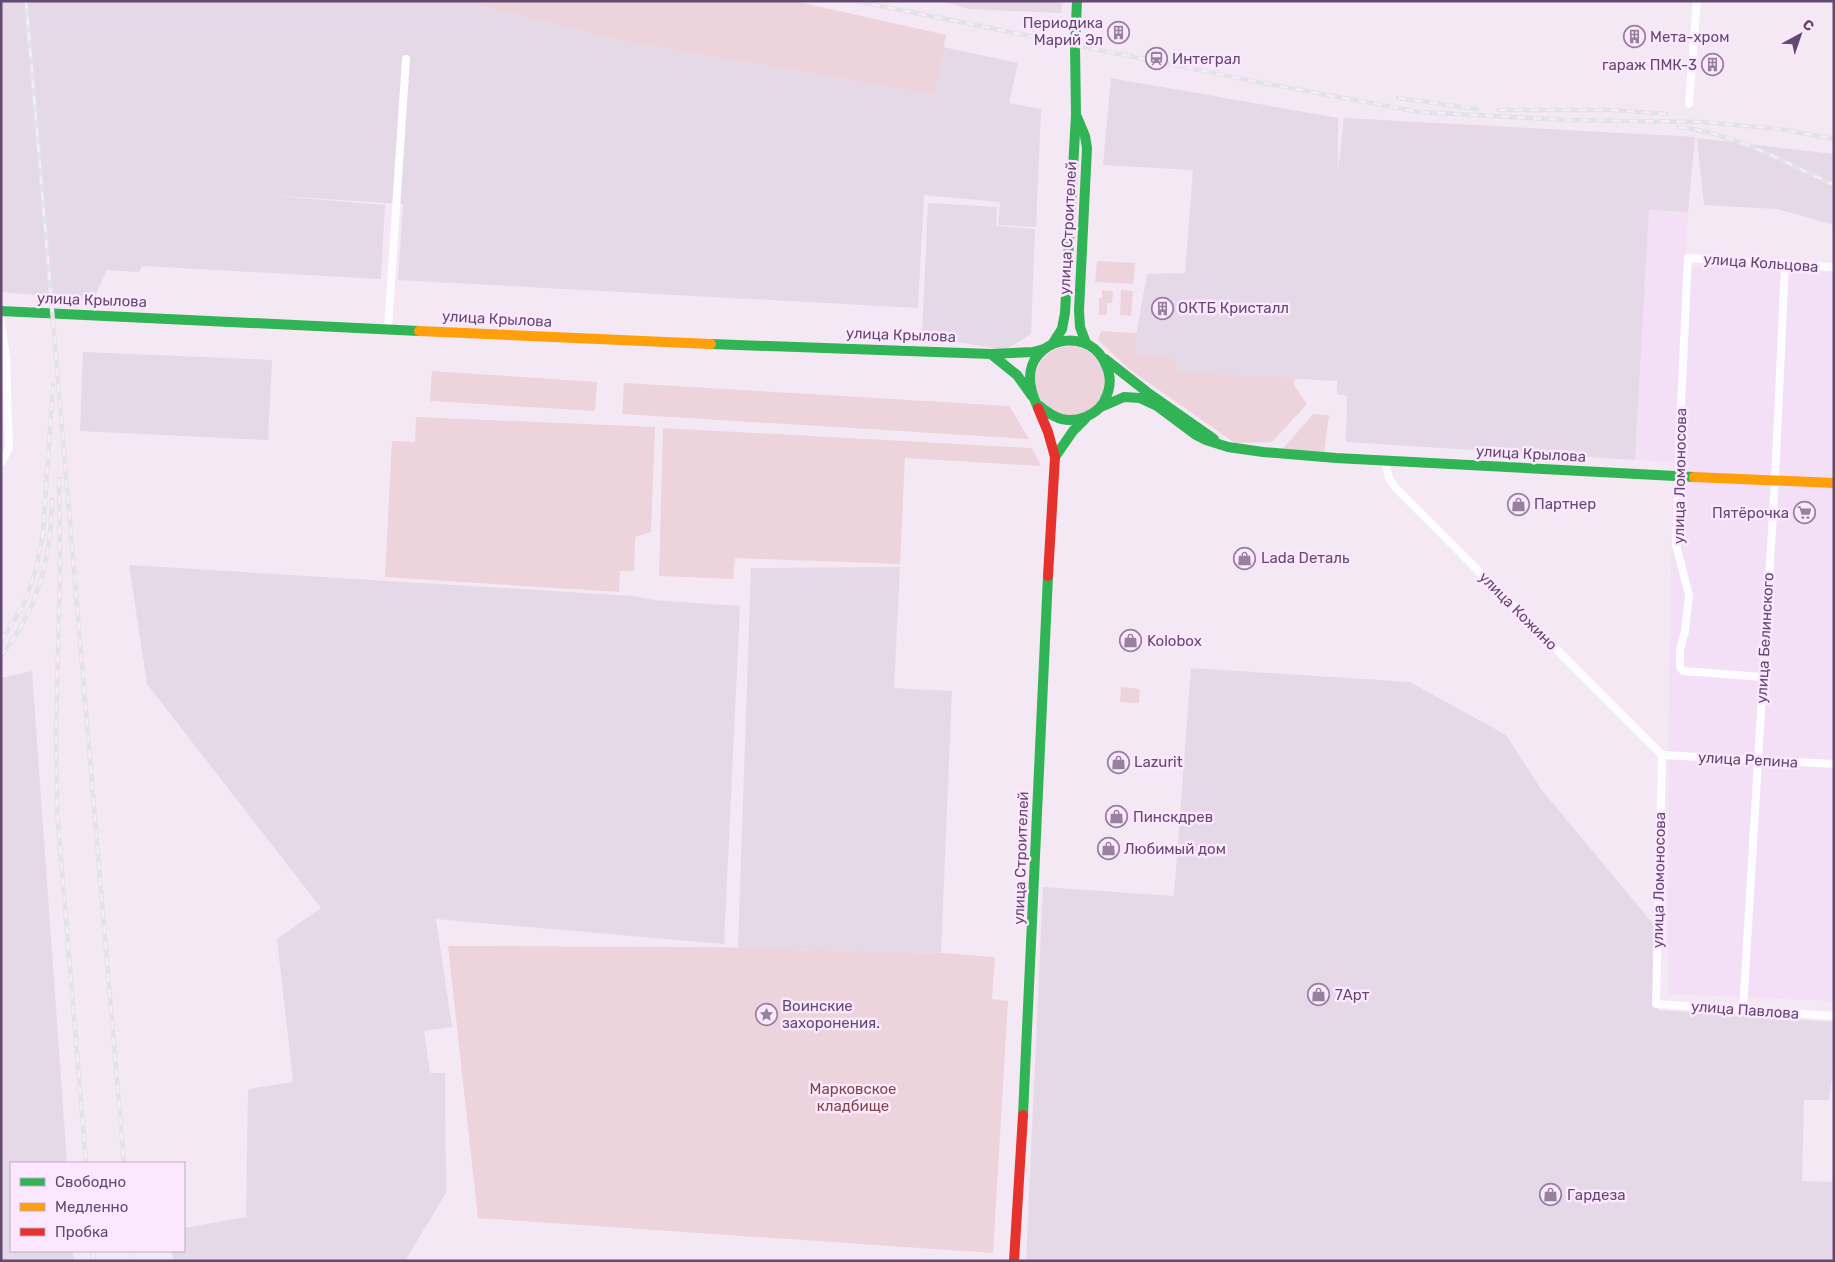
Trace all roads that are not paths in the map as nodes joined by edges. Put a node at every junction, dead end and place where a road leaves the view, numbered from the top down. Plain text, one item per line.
1 (1077, 1) edge
2 (1698, 1) edge
3 (406, 59) dead end
4 (1689, 104) dead end
5 (1076, 115) junction
6 (1688, 258) joint
7 (1785, 265) junction
8 (1834, 267) edge
9 (1, 311) edge
10 (1, 321) edge
11 (388, 328) junction
12 (1053, 343) junction
13 (1086, 343) junction
14 (1044, 349) junction
15 (991, 354) junction
16 (1104, 359) junction
17 (1035, 401) junction
18 (1100, 407) junction
19 (1086, 417) junction
20 (1227, 448) junction
21 (1055, 456) junction
22 (1385, 460) junction
23 (1, 463) edge
24 (1679, 476) junction
25 (1774, 480) junction
26 (1834, 483) edge
27 (1763, 677) junction
28 (1662, 755) junction
29 (1759, 760) junction
30 (1834, 764) edge
31 (1656, 1004) joint
32 (1743, 1010) junction
33 (1834, 1016) edge
34 (1014, 1261) edge

1 - 5 main road, улица Строителей
2 - 4 street
3 - 11 street
5 - 12 main road, улица Строителей
5 - 13 main road, улица Строителей
6 - 7 street, улица Кольцова
6 - 24 street, улица Ломоносова
7 - 8 street, улица Кольцова
7 - 25 street, улица Белинского
9 - 11 main road, улица Крылова
10 - 23 street
11 - 15 main road, улица Крылова
12 - 13 main road, улица Строителей
12 - 14 main road, улица Строителей
13 - 16 main road
14 - 15 main road, улица Крылова
14 - 17 main road, улица Строителей
15 - 17 main road
16 - 18 main road
16 - 20 main road, улица Крылова
17 - 19 main road
17 - 21 main road, улица Строителей
18 - 19 main road
18 - 20 main road, улица Крылова
19 - 21 main road
20 - 22 main road, улица Крылова
21 - 34 main road, улица Строителей
22 - 24 main road, улица Крылова
22 - 28 street, улица Кожино
24 - 25 main road, улица Крылова
24 - 27 street, улица Ломоносова
25 - 26 main road, улица Крылова
25 - 27 street, улица Белинского
27 - 29 street, улица Белинского
28 - 29 street, улица Репина
28 - 31 street, улица Ломоносова
29 - 30 street, улица Репина
29 - 32 street, улица Белинского
31 - 32 street, улица Павлова
32 - 33 street, улица Павлова

